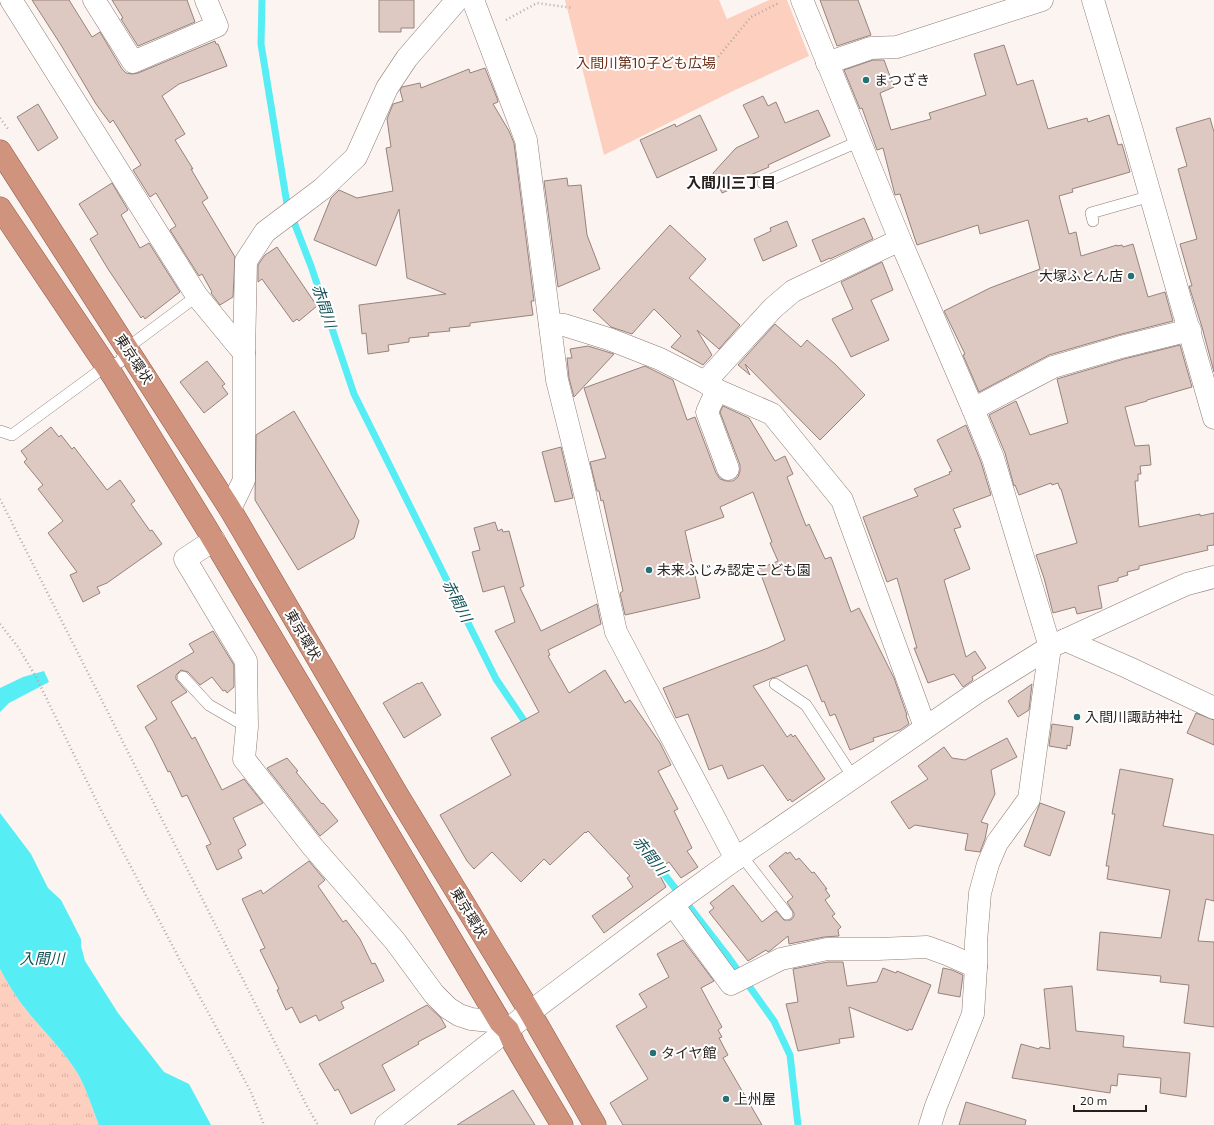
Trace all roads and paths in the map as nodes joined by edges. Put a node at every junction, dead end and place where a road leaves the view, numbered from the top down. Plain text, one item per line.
1 (11, 0) edge
2 (94, 0) edge
3 (206, 0) edge
4 (457, 0) edge
5 (473, 0) edge
6 (785, 0) edge
7 (802, 0) edge
8 (1042, 0) edge
9 (1093, 0) edge
10 (573, 8) dead end
11 (484, 31) junction
12 (713, 63) dead end
13 (827, 63) junction
14 (860, 141) junction
15 (0, 151) edge
16 (763, 183) dead end
17 (1151, 196) junction
18 (0, 208) edge
19 (1093, 221) dead end
20 (900, 240) junction
21 (197, 296) junction
22 (550, 324) junction
23 (1190, 330) junction
24 (127, 348) junction
25 (244, 353) junction
26 (106, 366) junction
27 (711, 386) junction
28 (973, 409) junction
29 (1214, 418) edge
30 (0, 431) edge
31 (728, 469) dead end
32 (0, 499) edge
33 (230, 509) junction
34 (214, 540) junction
35 (1214, 577) edge
36 (0, 624) edge
37 (1058, 643) junction
38 (183, 677) dead end
39 (775, 684) dead end
40 (1214, 708) edge
41 (247, 727) junction
42 (925, 727) junction
43 (853, 777) junction
44 (738, 857) junction
45 (680, 900) junction
46 (787, 914) dead end
47 (976, 967) junction
48 (530, 1012) junction
49 (504, 1026) junction
50 (264, 1125) edge
51 (318, 1125) edge
52 (386, 1125) edge
53 (562, 1125) edge
54 (595, 1125) edge
55 (930, 1125) edge

1 - 21 street
2 - 3 street
4 - 25 street
5 - 11 street
6 - 12 path
7 - 13 street
8 - 13 street
9 - 17 street
10 - 11 path
11 - 22 street
13 - 14 street
14 - 16 lane
14 - 20 street
15 - 24 highway, 東京環状
17 - 19 lane
17 - 23 street
18 - 26 highway, 東京環状
20 - 27 street
20 - 28 street
21 - 24 lane
21 - 25 street
22 - 27 street
22 - 44 street
23 - 28 street
23 - 29 street
24 - 26 lane
24 - 33 highway, 東京環状
25 - 33 street
26 - 30 lane
26 - 34 highway, 東京環状
27 - 31 street
27 - 42 street
28 - 37 street
32 - 51 path
33 - 48 highway, 東京環状
34 - 41 street
34 - 49 highway, 東京環状
35 - 37 street
36 - 50 path
37 - 40 street
37 - 42 street
37 - 47 street
38 - 41 lane
39 - 43 lane
41 - 49 street
42 - 43 street
43 - 44 street
44 - 45 street
44 - 46 lane
45 - 47 street
45 - 48 street
47 - 55 street
48 - 49 street
48 - 54 highway, 東京環状
49 - 52 street
49 - 53 highway, 東京環状

